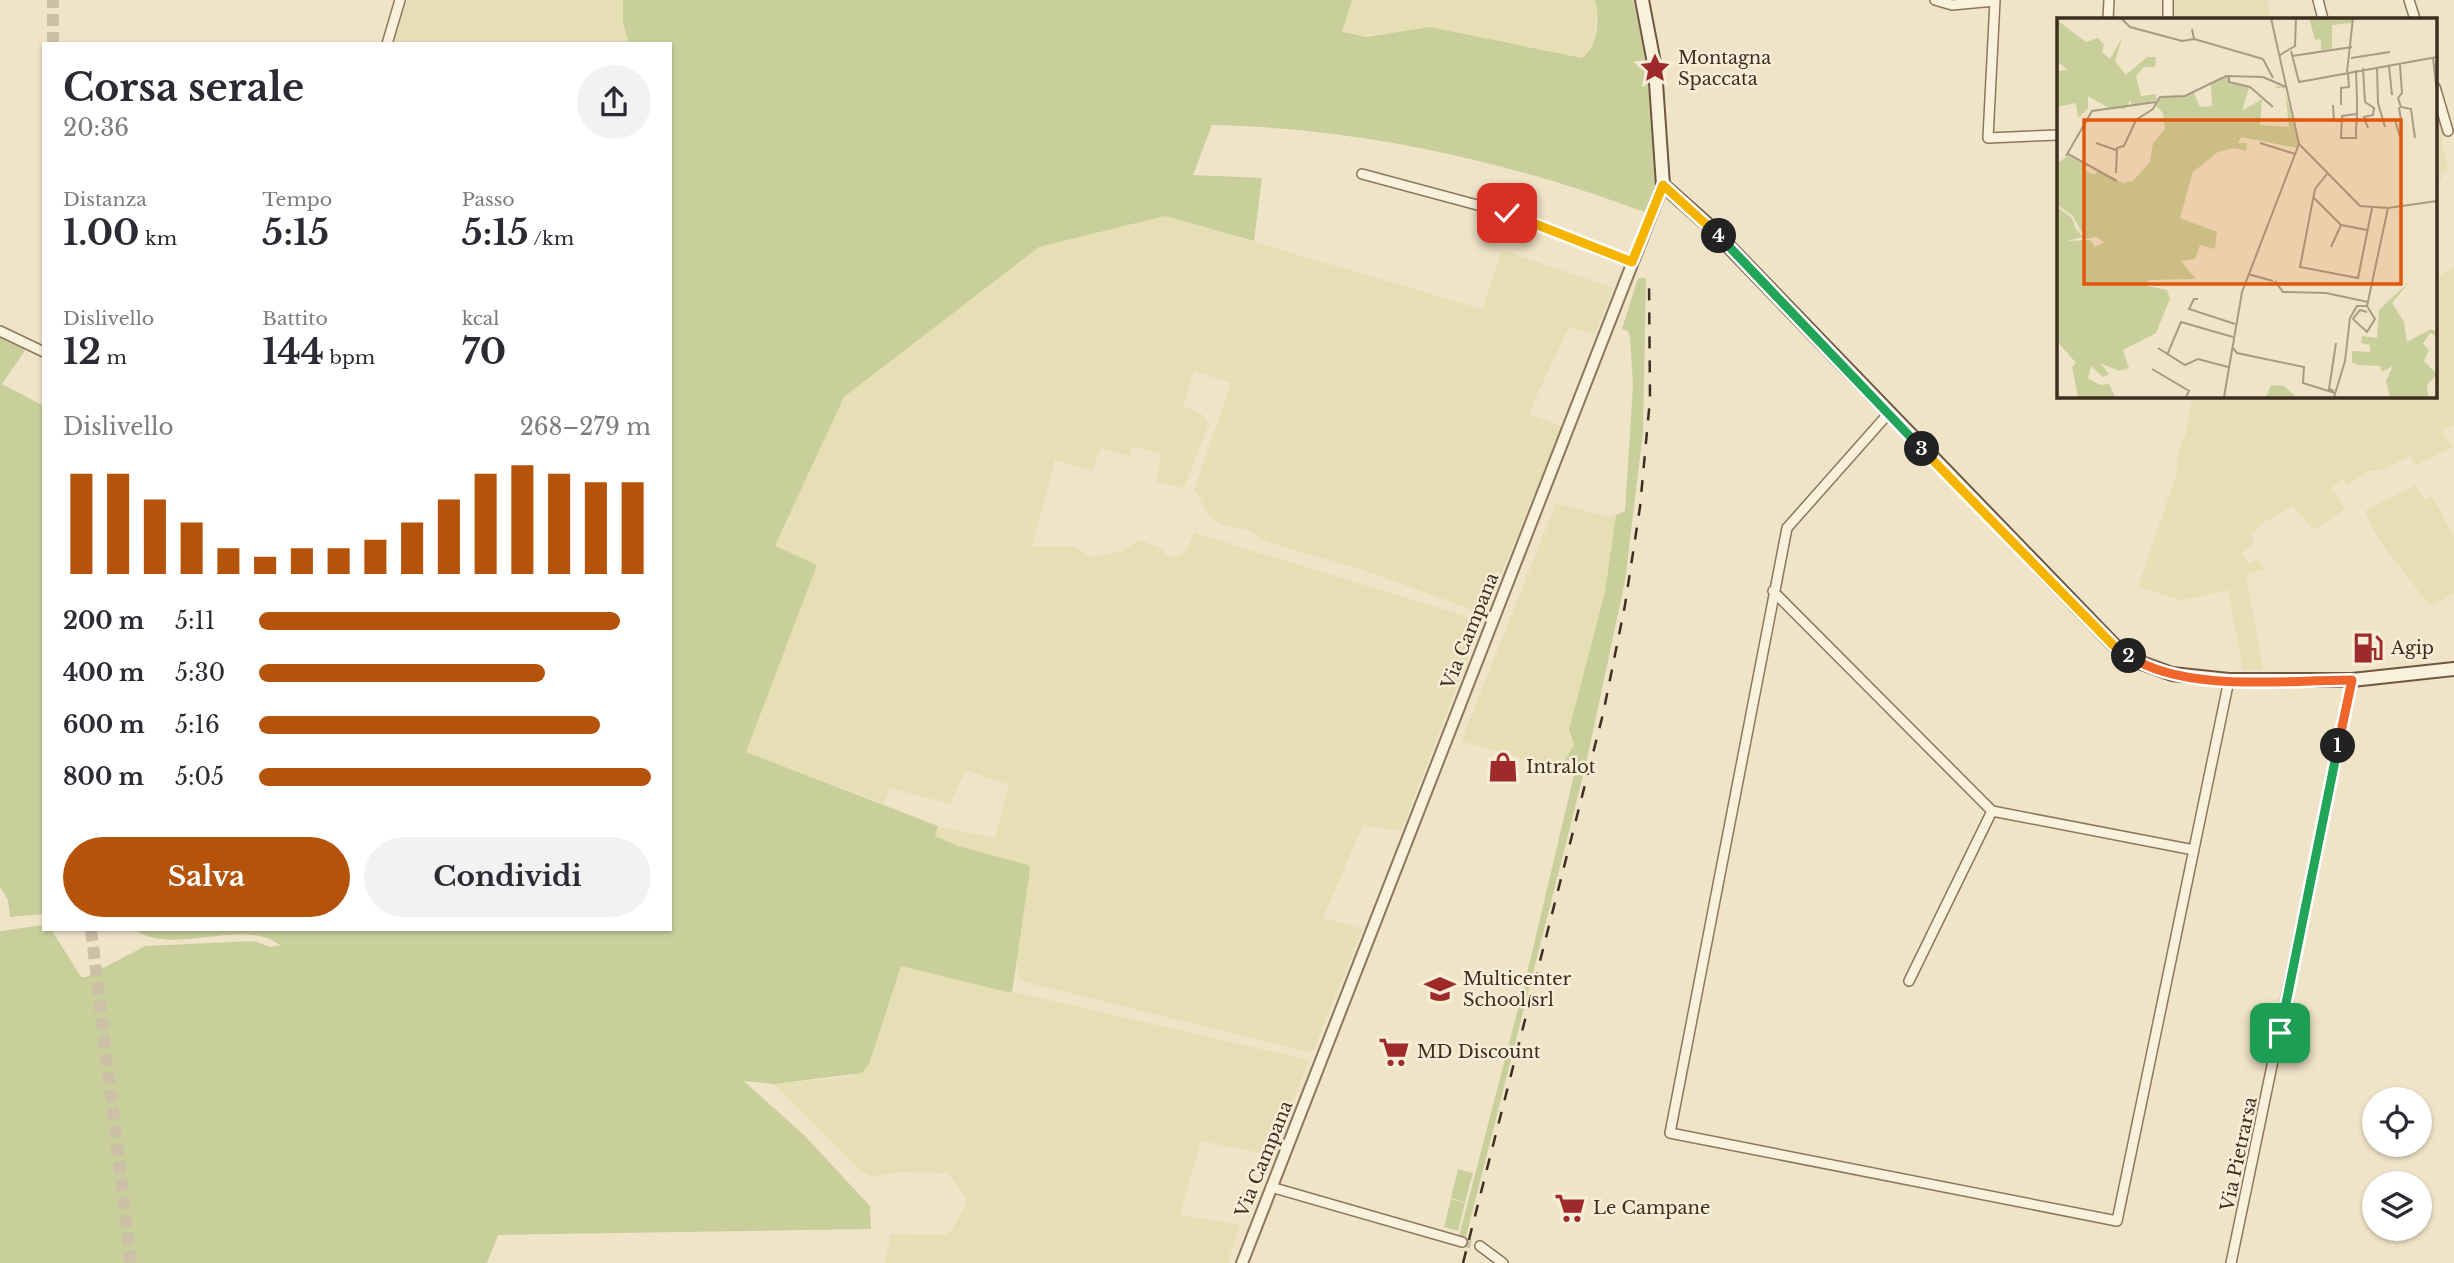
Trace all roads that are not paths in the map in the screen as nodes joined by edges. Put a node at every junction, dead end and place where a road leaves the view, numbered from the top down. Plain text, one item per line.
1 (400, 0) edge
2 (1642, 0) edge
3 (1935, 0) edge
4 (1995, 0) edge
5 (2109, 0) edge
6 (2168, 0) edge
7 (2318, 0) edge
8 (2409, 0) edge
9 (2108, 18) edge
10 (2168, 18) edge
11 (2323, 18) edge
12 (2415, 18) edge
13 (388, 42) edge
14 (2436, 90) edge
15 (2448, 131) dead end
16 (2057, 135) edge
17 (1362, 174) dead end
18 (1663, 185) junction
19 (1632, 262) junction
20 (0, 331) edge
21 (42, 351) edge
22 (1888, 414) junction
23 (1773, 591) junction
24 (2454, 669) edge
25 (2229, 680) junction
26 (2352, 680) junction
27 (1992, 811) junction
28 (2194, 850) junction
29 (1909, 981) dead end
30 (1271, 1187) junction
31 (1462, 1242) tunnel mouth
32 (1480, 1246) tunnel mouth
33 (1241, 1263) edge
34 (1503, 1263) edge
35 (2231, 1263) edge

1 - 13 street
2 - 18 main road, Via Campana
3 - 4 street
4 - 16 street
5 - 9 street
6 - 10 street
7 - 11 street
8 - 12 street
14 - 15 street
17 - 19 street
18 - 19 street, Via Campana
18 - 22 main road
19 - 30 street, Via Campana
20 - 21 street
22 - 23 street
22 - 25 main road
23 - 27 street
23 - 28 street
24 - 26 main road
25 - 26 main road
25 - 28 street
26 - 35 street, Via Pietrarsa
27 - 28 street
27 - 29 street
30 - 31 street
30 - 33 street, Via Campana
32 - 34 street

